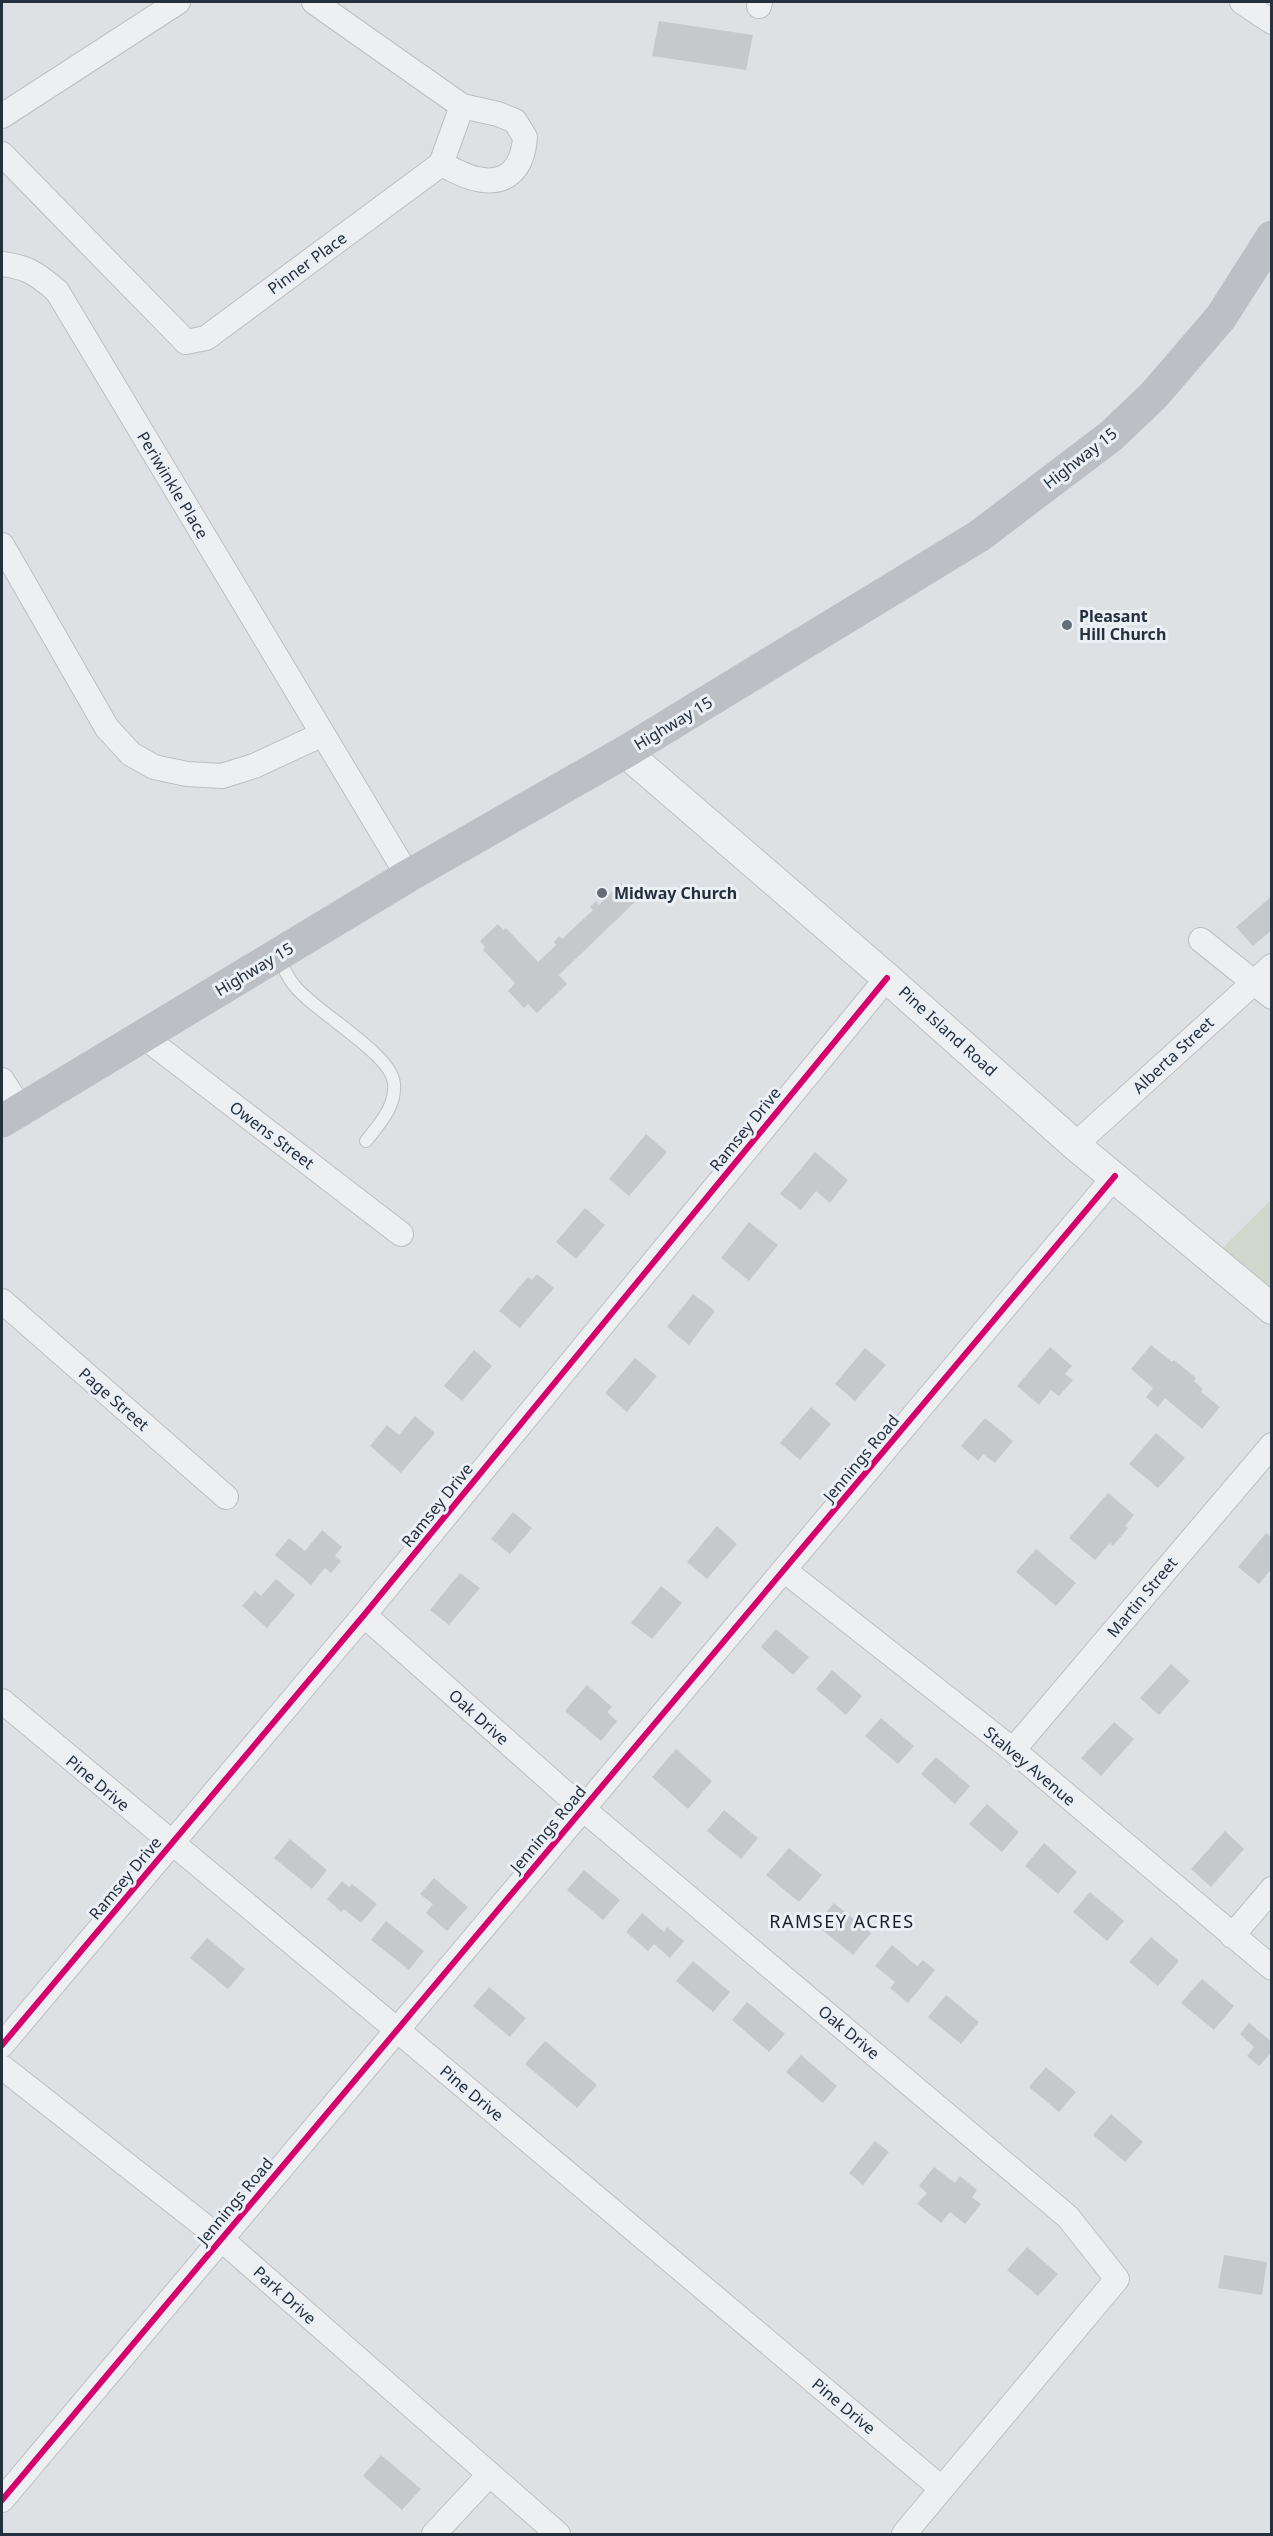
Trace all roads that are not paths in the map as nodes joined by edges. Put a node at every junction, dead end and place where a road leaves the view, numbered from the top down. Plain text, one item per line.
1 (178, 2) edge
2 (314, 2) edge
3 (1242, 2) edge
4 (1272, 22) edge
5 (462, 106) junction
6 (2, 116) edge
7 (2, 154) edge
8 (441, 164) junction
9 (1272, 237) edge
10 (2, 264) edge
11 (2, 545) edge
12 (322, 734) junction
13 (625, 752) junction
14 (408, 876) junction
15 (1201, 940) dead end
16 (278, 956) junction
17 (1272, 966) edge
18 (887, 978) junction
19 (1263, 989) edge
20 (143, 1036) junction
21 (2, 1080) edge
22 (11, 1115) edge
23 (366, 1141) dead end
24 (1075, 1145) junction
25 (1115, 1176) junction
26 (401, 1234) dead end
27 (2, 1301) edge
28 (1272, 1309) edge
29 (1272, 1445) edge
30 (226, 1497) dead end
31 (784, 1570) junction
32 (364, 1615) junction
33 (2, 1701) edge
34 (1013, 1750) junction
35 (583, 1809) junction
36 (171, 1844) junction
37 (1272, 1889) edge
38 (1232, 1936) junction
39 (1272, 1968) edge
40 (396, 2029) junction
41 (2, 2045) edge
42 (2, 2067) edge
43 (221, 2239) junction
44 (489, 2475) junction
45 (941, 2488) junction
46 (2, 2500) edge
47 (434, 2535) edge
48 (558, 2535) edge
49 (904, 2535) edge

1 - 6 street
2 - 5 street
3 - 4 street
5 - 8 street
5 - 8 street
7 - 8 street, Pinner Place
9 - 13 main road, Highway 15
10 - 12 street, Periwinkle Place
11 - 12 street
12 - 14 street, Periwinkle Place
13 - 14 main road, Highway 15
13 - 18 street, Pine Island Road
14 - 16 main road, Highway 15
15 - 19 street
16 - 20 main road, Highway 15
16 - 23 lane
17 - 19 street, Alberta Street
18 - 24 street, Pine Island Road
18 - 32 street, Ramsey Drive
19 - 24 street, Alberta Street
20 - 22 main road, Highway 15
20 - 26 street, Owens Street
21 - 22 street
24 - 25 street, Pine Island Road
25 - 28 street, Pine Island Road
25 - 31 street, Jennings Road
27 - 30 street, Page Street
29 - 34 street, Martin Street
31 - 34 street, Stalvey Avenue
31 - 35 street, Jennings Road
32 - 35 street, Oak Drive
32 - 36 street, Ramsey Drive
33 - 36 street, Pine Drive
34 - 38 street, Stalvey Avenue
35 - 40 street, Jennings Road
35 - 45 street, Oak Drive
36 - 40 street, Pine Drive
36 - 41 street, Ramsey Drive
37 - 38 street
38 - 39 street, Stalvey Avenue
40 - 43 street, Jennings Road
40 - 45 street, Pine Drive
42 - 43 street, Park Drive
43 - 44 street, Park Drive
43 - 46 street, Jennings Road
44 - 47 street
44 - 48 street, Park Drive
45 - 49 street

